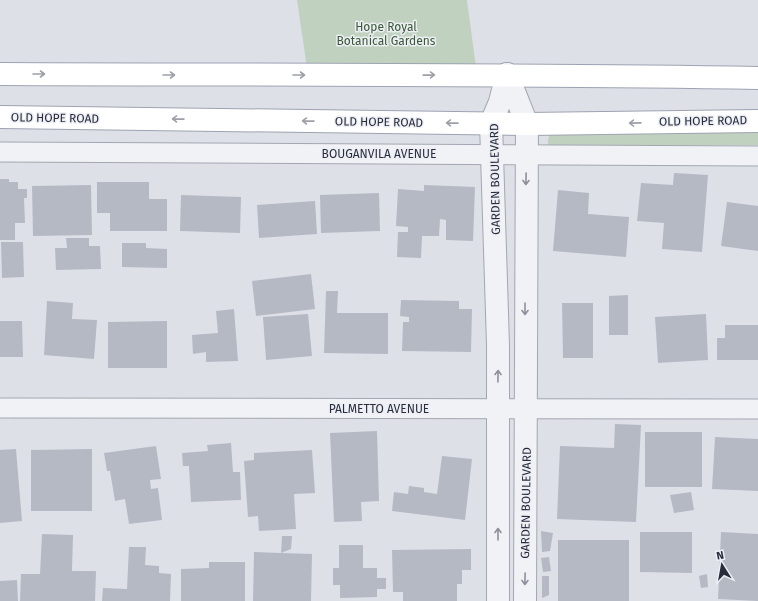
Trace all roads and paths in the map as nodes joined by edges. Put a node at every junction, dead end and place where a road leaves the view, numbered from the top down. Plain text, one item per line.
1 (0, 74) edge
2 (507, 74) junction
3 (758, 78) edge
4 (0, 117) edge
5 (758, 121) edge
6 (491, 123) junction
7 (527, 124) junction
8 (0, 152) edge
9 (492, 155) junction
10 (527, 156) junction
11 (758, 156) edge
12 (0, 408) edge
13 (527, 408) junction
14 (497, 409) junction
15 (758, 409) edge
16 (498, 601) edge
17 (525, 601) edge

1 -> 2 main road
2 - 3 main road
2 - 6 street, GARDEN BOULEVARD
2 - 7 street, GARDEN BOULEVARD
6 -> 4 main road, OLD HOPE ROAD
5 -> 7 main road, OLD HOPE ROAD
6 - 7 main road, OLD HOPE ROAD
6 - 9 street, GARDEN BOULEVARD
7 - 10 street, GARDEN BOULEVARD
8 - 9 street, BOUGANVILA AVENUE
9 - 10 street, BOUGANVILA AVENUE
14 -> 9 street, GARDEN BOULEVARD
10 - 11 street, BOUGANVILA AVENUE
10 -> 13 street, GARDEN BOULEVARD
12 - 14 street, PALMETTO AVENUE
13 - 14 street, PALMETTO AVENUE
13 - 15 street, PALMETTO AVENUE
13 -> 17 street, GARDEN BOULEVARD
16 -> 14 street, GARDEN BOULEVARD

